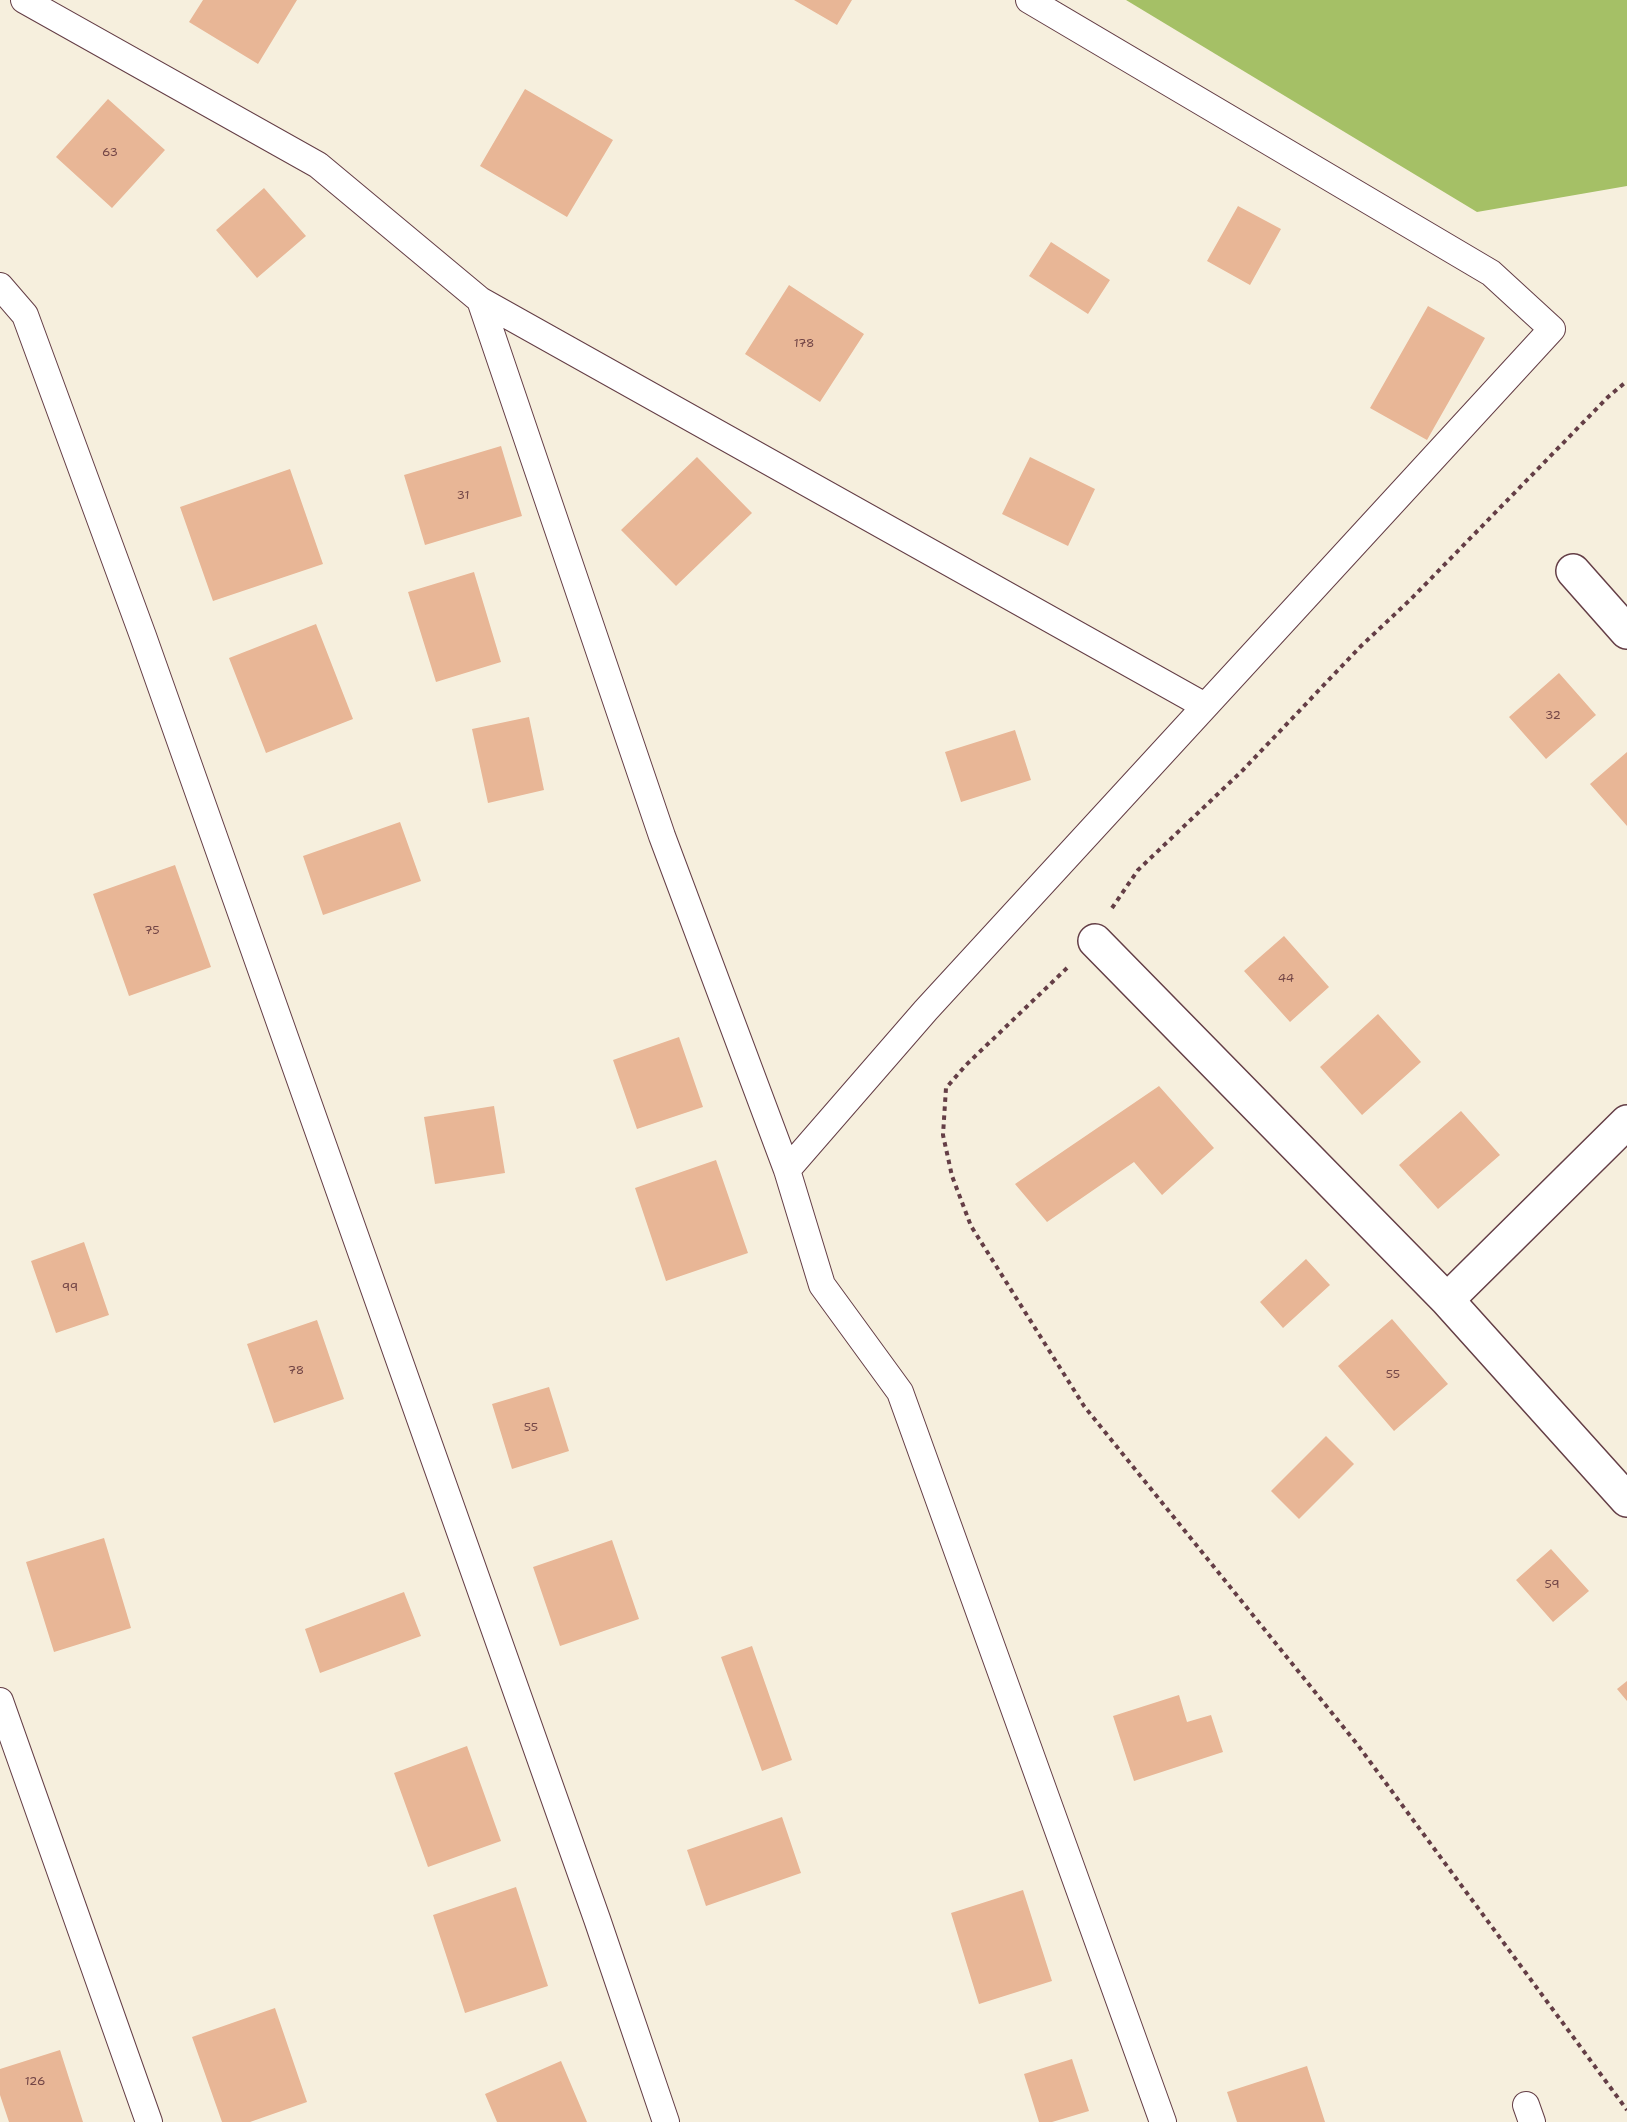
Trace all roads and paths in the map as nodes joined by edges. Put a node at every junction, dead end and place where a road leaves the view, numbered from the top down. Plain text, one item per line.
1 (24, 0) edge
2 (1029, 0) edge
3 (0, 286) edge
4 (480, 300) junction
5 (1627, 381) edge
6 (1573, 572) dead end
7 (1627, 632) edge
8 (1205, 706) junction
9 (1095, 941) junction
10 (1627, 1122) edge
11 (787, 1170) junction
12 (1448, 1300) junction
13 (1627, 1500) edge
14 (0, 1701) edge
15 (1627, 2110) edge
16 (149, 2122) edge
17 (666, 2122) edge
18 (1163, 2122) edge

1 - 4 lane
2 - 8 lane
3 - 17 lane
4 - 8 lane
4 - 11 lane
5 - 9 path
6 - 7 street
8 - 11 lane
9 - 12 street
9 - 15 path
10 - 12 street
11 - 18 lane
12 - 13 street
14 - 16 lane

